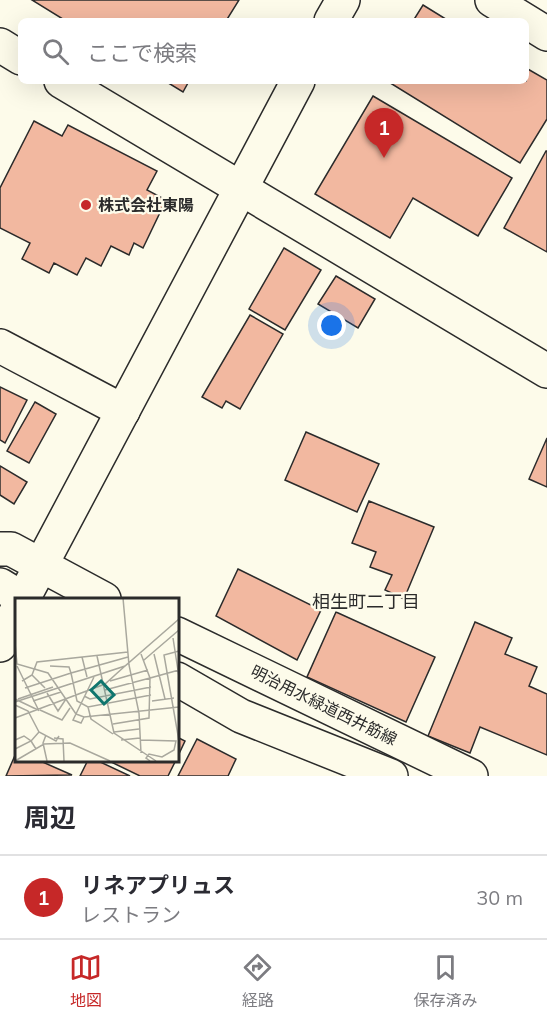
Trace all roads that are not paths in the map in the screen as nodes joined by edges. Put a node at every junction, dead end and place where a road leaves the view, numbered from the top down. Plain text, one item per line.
1 (343, 0) edge
2 (492, 0) edge
3 (333, 18) edge
4 (521, 18) edge
5 (529, 23) edge
6 (547, 34) edge
7 (0, 45) edge
8 (18, 56) edge
9 (66, 84) edge
10 (296, 84) edge
11 (240, 186) junction
12 (0, 346) edge
13 (547, 371) edge
14 (123, 411) junction
15 (0, 549) edge
16 (41, 565) junction
17 (0, 585) edge
18 (21, 598) edge
19 (24, 598) edge
20 (102, 598) edge
21 (15, 614) edge
22 (178, 634) edge
23 (0, 645) edge
24 (178, 680) edge
25 (391, 776) edge
26 (471, 776) edge

1 - 3 street
2 - 4 street
5 - 6 street
7 - 8 street
9 - 11 street
10 - 11 street
11 - 13 street
11 - 14 street
12 - 14 street
14 - 16 street
15 - 16 street
16 - 19 street
16 - 20 street
17 - 18 street
21 - 23 street
22 - 26 street, 明治用水緑道西井筋線
24 - 25 street

